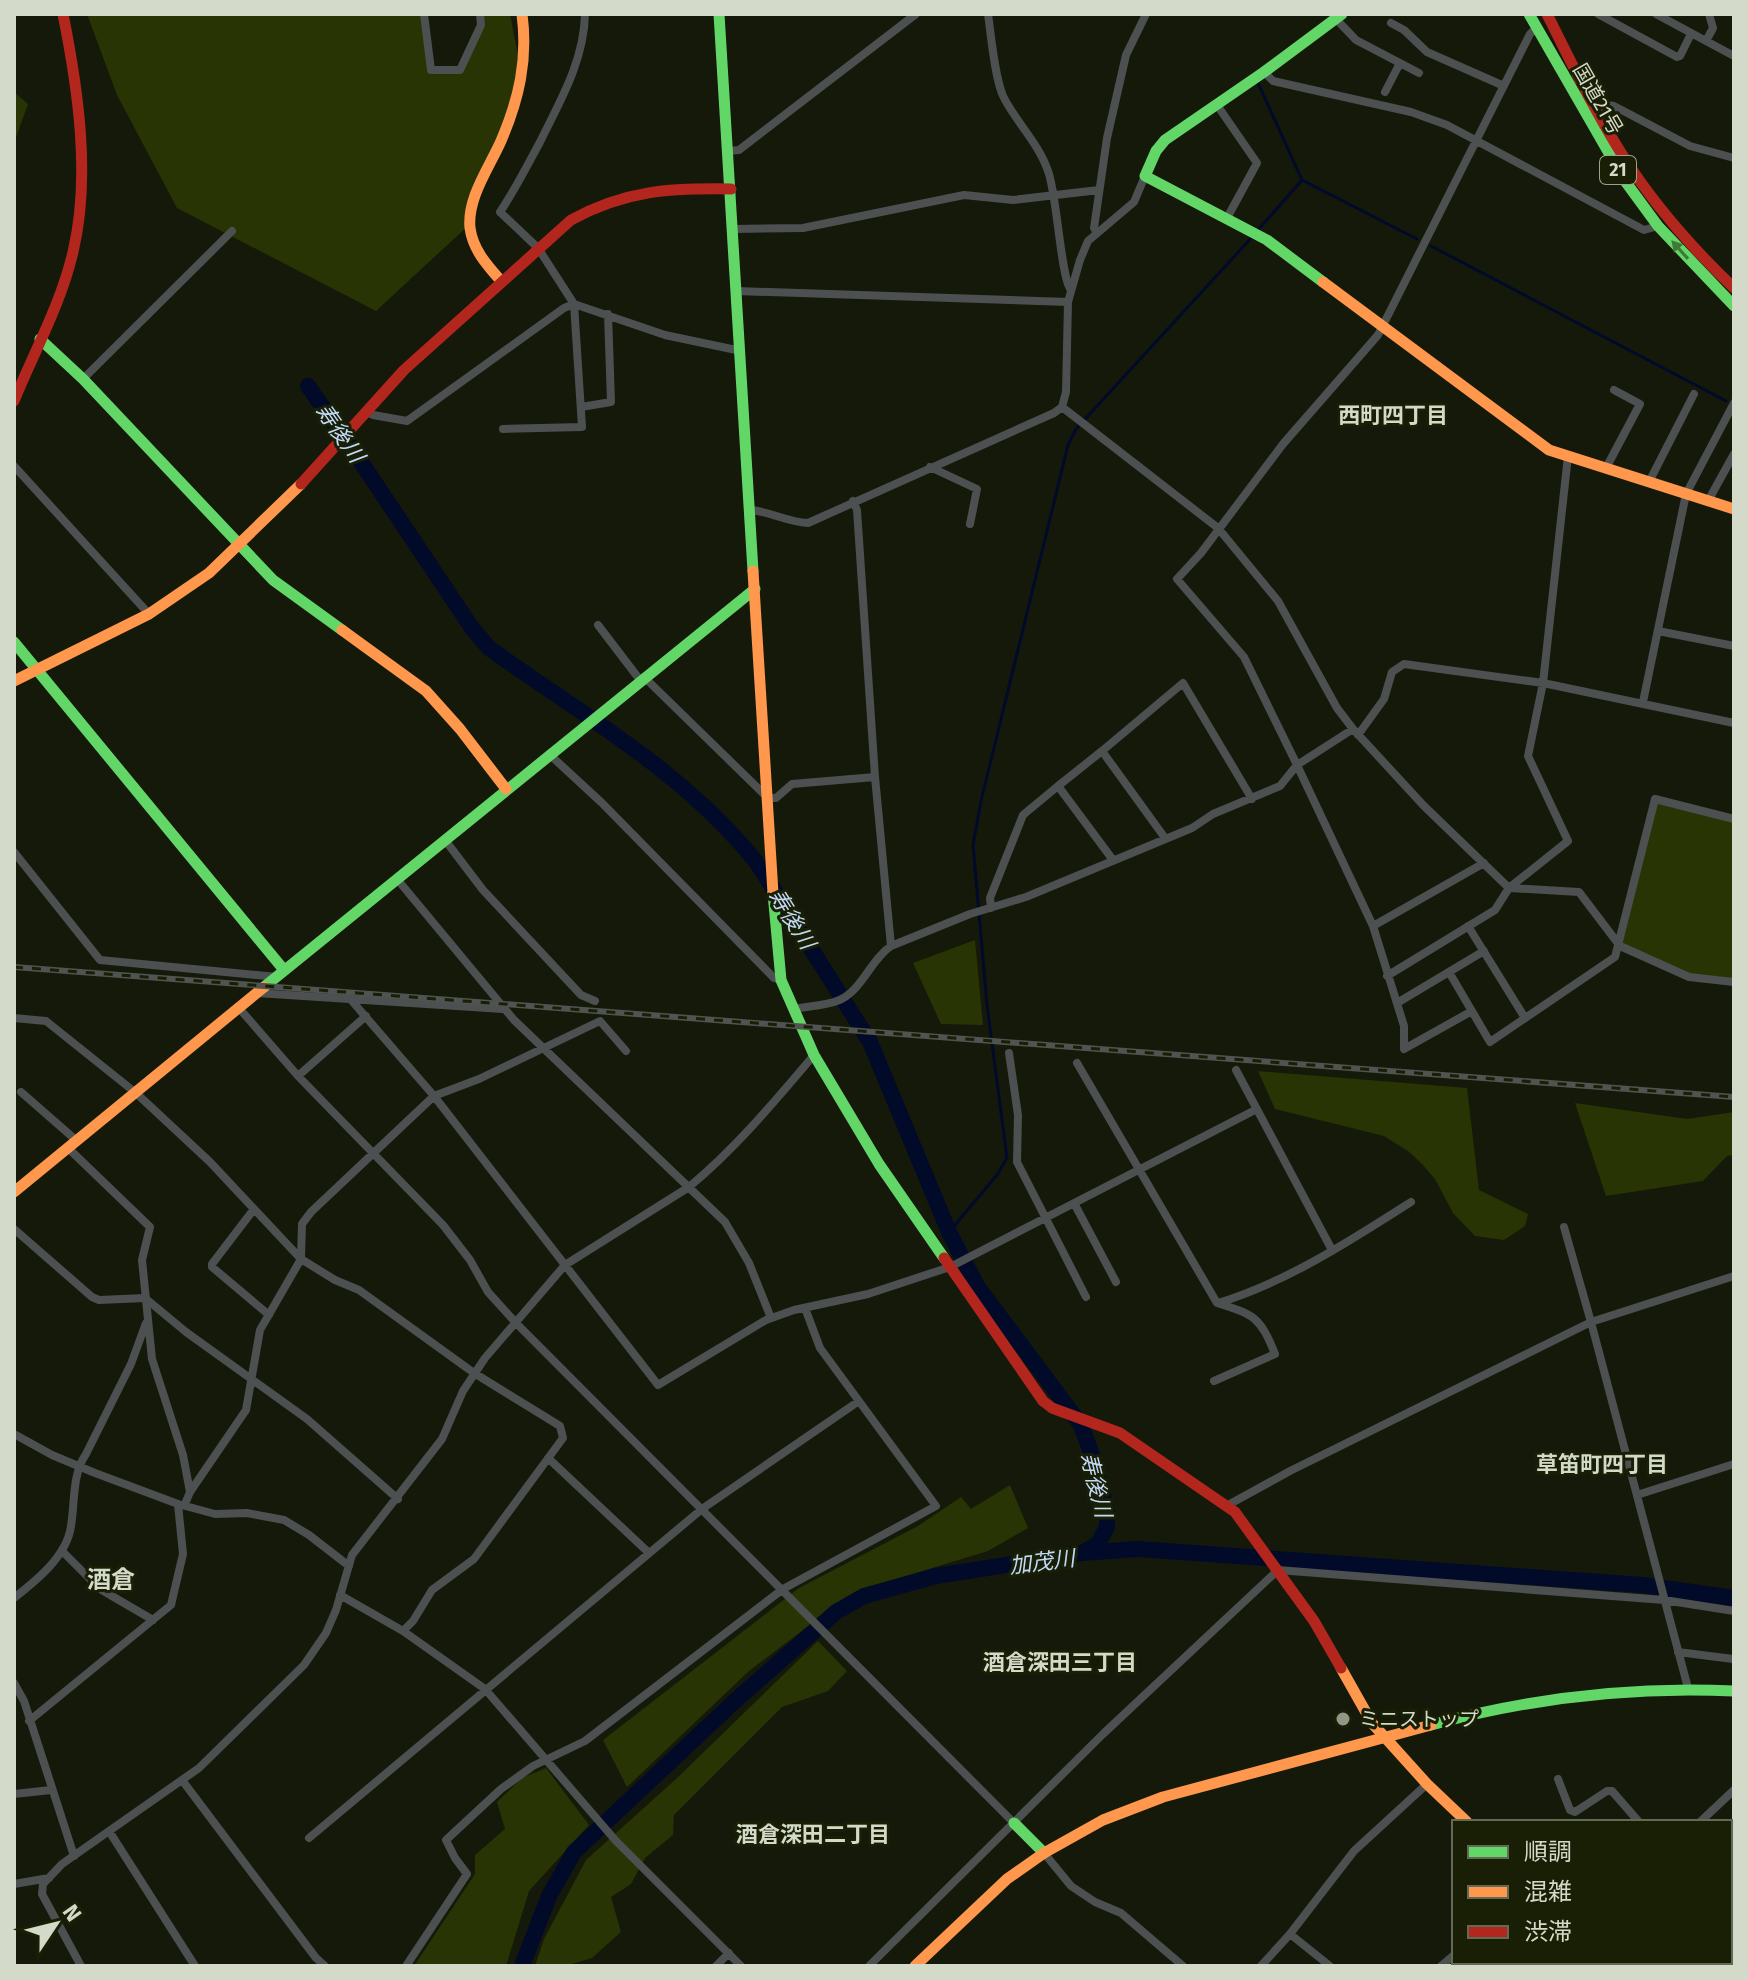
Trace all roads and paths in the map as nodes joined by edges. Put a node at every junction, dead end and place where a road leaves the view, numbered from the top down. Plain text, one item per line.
1 (63, 14) edge
2 (424, 14) edge
3 (480, 14) edge
4 (522, 14) edge
5 (585, 14) edge
6 (719, 14) edge
7 (916, 14) edge
8 (988, 14) edge
9 (1146, 14) edge
10 (1529, 14) edge
11 (1547, 14) edge
12 (1598, 14) edge
13 (1656, 14) edge
14 (1709, 14) edge
15 (1339, 16) edge
16 (1391, 23) dead end
17 (1537, 27) junction
18 (1691, 34) junction
19 (1706, 41) junction
20 (1734, 56) edge
21 (1400, 63) junction
22 (1264, 72) junction
23 (1419, 73) dead end
24 (1504, 86) junction
25 (1385, 92) dead end
26 (1217, 105) junction
27 (1597, 111) junction
28 (1477, 141) junction
29 (729, 151) junction
30 (1734, 158) edge
31 (1145, 176) junction
32 (731, 189) junction
33 (1099, 190) junction
34 (1053, 195) junction
35 (1227, 218) junction
36 (1658, 226) junction
37 (734, 229) junction
38 (232, 231) dead end
39 (1097, 233) junction
40 (538, 248) junction
41 (501, 281) junction
42 (1734, 288) edge
43 (1071, 290) junction
44 (737, 291) junction
45 (1068, 302) junction
46 (574, 304) junction
47 (1734, 306) edge
48 (608, 314) junction
49 (1382, 325) junction
50 (40, 339) junction
51 (741, 351) junction
52 (83, 379) junction
53 (1614, 390) dead end
54 (1694, 394) dead end
55 (14, 401) edge
56 (1734, 403) edge
57 (581, 407) junction
58 (1062, 407) junction
59 (367, 412) junction
60 (503, 429) dead end
61 (1734, 454) edge
62 (1568, 456) junction
63 (14, 466) edge
64 (930, 467) junction
65 (1606, 468) junction
66 (1649, 482) junction
67 (1686, 494) junction
68 (853, 501) junction
69 (1708, 501) junction
70 (1734, 509) edge
71 (751, 510) junction
72 (970, 524) dead end
73 (1218, 528) junction
74 (241, 545) junction
75 (755, 589) junction
76 (149, 614) junction
77 (598, 625) dead end
78 (1658, 631) junction
79 (14, 642) edge
80 (1734, 646) edge
81 (39, 669) junction
82 (642, 678) junction
83 (14, 681) edge
84 (1543, 683) junction
85 (1643, 702) junction
86 (1734, 723) edge
87 (1356, 732) junction
88 (1102, 751) junction
89 (549, 754) junction
90 (1297, 765) junction
91 (875, 777) junction
92 (1058, 786) junction
93 (506, 789) junction
94 (768, 798) junction
95 (1252, 799) junction
96 (1734, 819) edge
97 (1165, 838) junction
98 (445, 840) junction
99 (14, 852) edge
100 (1113, 860) junction
101 (1484, 863) junction
102 (397, 879) junction
103 (1509, 888) junction
104 (988, 908) junction
105 (1373, 926) junction
106 (1468, 926) junction
107 (891, 946) junction
108 (1620, 946) junction
109 (1484, 951) junction
110 (1449, 972) junction
111 (281, 973) junction
112 (1387, 976) junction
113 (781, 980) junction
114 (1734, 982) edge
115 (257, 993) junction
116 (352, 1001) junction
117 (595, 1001) dead end
118 (1397, 1003) junction
119 (239, 1008) junction
120 (503, 1009) junction
121 (793, 1009) junction
122 (1472, 1011) junction
123 (366, 1016) junction
124 (14, 1018) edge
125 (1525, 1018) junction
126 (543, 1050) junction
127 (626, 1051) dead end
128 (1009, 1053) dead end
129 (814, 1055) junction
130 (1077, 1063) dead end
131 (1236, 1070) dead end
132 (298, 1076) junction
133 (21, 1092) dead end
134 (136, 1093) junction
135 (434, 1096) junction
136 (1257, 1109) junction
137 (73, 1144) junction
138 (373, 1154) junction
139 (1139, 1169) junction
140 (689, 1187) junction
141 (14, 1192) edge
142 (1411, 1202) dead end
143 (1074, 1203) junction
144 (254, 1209) junction
145 (1044, 1218) junction
146 (1564, 1227) dead end
147 (14, 1229) edge
148 (1332, 1250) junction
149 (301, 1259) junction
150 (565, 1265) junction
151 (953, 1266) junction
152 (1734, 1276) edge
153 (1116, 1282) dead end
154 (1086, 1297) dead end
155 (145, 1298) junction
156 (1217, 1303) junction
157 (805, 1308) junction
158 (269, 1315) junction
159 (771, 1318) junction
160 (147, 1319) junction
161 (1591, 1322) junction
162 (516, 1323) junction
163 (474, 1373) junction
164 (253, 1380) junction
165 (1214, 1381) dead end
166 (859, 1401) junction
167 (14, 1434) edge
168 (548, 1458) junction
169 (1734, 1464) edge
170 (78, 1465) junction
171 (190, 1492) junction
172 (1637, 1495) junction
173 (398, 1499) junction
174 (182, 1504) junction
175 (1228, 1505) junction
176 (702, 1509) junction
177 (63, 1552) junction
178 (649, 1553) junction
179 (349, 1566) junction
180 (1276, 1567) junction
181 (783, 1589) junction
182 (340, 1595) junction
183 (1663, 1597) junction
184 (14, 1598) edge
185 (1734, 1611) edge
186 (153, 1620) junction
187 (403, 1631) junction
188 (1678, 1652) junction
189 (1733, 1659) edge
190 (14, 1683) edge
191 (1688, 1688) junction
192 (485, 1689) junction
193 (1734, 1691) edge
194 (29, 1721) junction
195 (1385, 1737) junction
196 (545, 1760) junction
197 (1558, 1779) dead end
198 (182, 1780) junction
199 (1427, 1784) junction
200 (51, 1790) junction
201 (1734, 1790) edge
202 (14, 1794) edge
203 (1465, 1820) edge
204 (1637, 1820) edge
205 (1702, 1820) edge
206 (1014, 1823) junction
207 (109, 1831) junction
208 (309, 1838) dead end
209 (1044, 1853) junction
210 (74, 1856) junction
211 (49, 1878) junction
212 (14, 1884) edge
213 (1290, 1934) junction
214 (729, 1953) junction
215 (920, 1964) edge
216 (81, 1966) edge
217 (195, 1966) edge
218 (325, 1966) edge
219 (406, 1966) edge
220 (716, 1966) edge
221 (741, 1966) edge
222 (869, 1966) edge
223 (1183, 1966) edge
224 (1261, 1966) edge
225 (1330, 1966) edge

1 - 50 main road
2 - 3 street
4 - 41 main road
5 - 40 street
6 - 29 main road
7 - 29 street
8 - 34 street
9 - 33 street
10 - 17 main road, 国道21号 / 21
11 - 27 main road, 国道21号 / 21
12 - 18 street
13 - 18 street
14 - 19 street
15 - 21 street
15 - 22 main road
16 - 24 street
17 - 24 street
17 - 36 main road, 国道21号 / 21
18 - 19 street
19 - 20 street
21 - 23 street
21 - 25 street
22 - 26 main road
22 - 28 street
24 - 28 street
26 - 31 main road
26 - 35 street
27 - 30 street
27 - 42 main road, 国道21号 / 21
28 - 36 street
28 - 49 street
29 - 32 main road
31 - 35 main road
31 - 39 street
32 - 37 main road
32 - 40 main road
33 - 34 street
33 - 39 street
34 - 37 street
34 - 43 street
35 - 49 main road
47 -> 36 main road, 国道21号 / 21
37 - 44 main road
38 - 52 street
39 - 43 street
40 - 41 main road
40 - 46 street
41 - 59 main road
43 - 45 street
44 - 45 street
44 - 51 main road
45 - 58 street
46 - 48 street
46 - 57 street
46 - 59 street
48 - 51 street
48 - 57 street
49 - 62 main road
49 - 73 street
50 - 52 main road
50 - 55 main road
51 - 71 main road
52 - 74 main road
53 - 65 street
54 - 66 street
56 - 67 street
57 - 60 street
58 - 64 street
58 - 73 street
59 - 74 main road
61 - 69 street
62 - 65 main road
62 - 84 street
63 - 76 street
64 - 68 street
64 - 72 street
65 - 66 main road
66 - 67 main road
67 - 69 main road
67 - 78 street
68 - 71 street
68 - 91 street
69 - 70 main road
71 - 75 main road
73 - 87 street
73 - 90 street
74 - 76 main road
74 - 93 main road
75 - 82 main road
75 - 94 main road
76 - 81 main road
77 - 82 street
78 - 80 street
78 - 85 street
79 - 81 main road
81 - 83 main road
81 - 111 main road
82 - 89 main road
82 - 94 street
84 - 85 street
84 - 87 street
84 - 103 street
85 - 86 street
87 - 90 street
87 - 101 street
88 - 92 street
88 - 95 street
88 - 97 street
89 - 93 main road
89 - 113 street
90 - 95 street
90 - 105 street
91 - 94 street
91 - 107 street
92 - 100 street
92 - 104 street
93 - 98 main road
94 - 113 main road
95 - 97 street
96 - 108 street
97 - 100 street
98 - 102 main road
98 - 117 street
99 - 111 street
100 - 104 street
101 - 103 street
101 - 105 street
102 - 111 main road
102 - 120 street
103 - 106 street
103 - 108 street
104 - 107 street
105 - 112 street
106 - 109 street
106 - 112 street
107 - 121 street
108 - 114 street
108 - 125 street
109 - 110 street
109 - 125 street
110 - 118 street
110 - 122 street
111 - 115 main road
112 - 118 street
113 - 121 main road
115 - 116 street
115 - 119 main road
116 - 120 street
116 - 123 street
118 - 122 street
119 - 132 street
119 - 134 main road
120 - 126 street
121 - 129 main road
122 - 125 street
123 - 132 street
123 - 135 street
124 - 134 street
126 - 127 street
126 - 135 street
126 - 140 street
128 - 145 street
129 - 140 street
129 - 151 main road
130 - 139 street
131 - 136 street
132 - 138 street
133 - 137 street
134 - 137 main road
134 - 144 street
135 - 138 street
135 - 150 street
136 - 139 street
136 - 148 street
137 - 141 main road
137 - 155 street
138 - 149 street
138 - 162 street
139 - 143 street
139 - 156 street
140 - 150 street
140 - 159 street
142 - 148 street
143 - 145 street
143 - 153 street
144 - 149 street
144 - 158 street
145 - 151 street
145 - 154 street
146 - 161 street
147 - 155 street
148 - 156 street
149 - 158 street
149 - 163 street
150 - 159 street
150 - 162 street
151 - 157 street
151 - 175 main road
152 - 161 street
155 - 160 street
155 - 164 street
156 - 165 street
157 - 159 street
157 - 166 street
158 - 164 street
160 - 170 street
160 - 171 street
161 - 172 street
161 - 175 street
162 - 163 street
162 - 176 street
163 - 168 street
163 - 173 street
164 - 171 street
164 - 173 street
166 - 176 street
166 - 181 street
167 - 170 street
168 - 178 street
168 - 187 street
169 - 172 street
170 - 174 street
170 - 177 street
171 - 174 street
172 - 183 street
173 - 179 street
174 - 179 street
174 - 186 street
175 - 180 main road
176 - 178 street
176 - 181 street
177 - 184 street
177 - 186 street
178 - 192 street
179 - 182 street
180 - 183 street
180 - 195 main road
180 - 206 street
181 - 196 street
181 - 206 street
182 - 187 street
182 - 198 street
183 - 185 street
183 - 188 street
186 - 194 street
187 - 192 street
188 - 189 street
188 - 191 street
190 - 194 street
191 - 193 main road
191 - 195 main road
192 - 196 street
192 - 208 street
194 - 200 street
195 - 199 main road
195 - 209 main road
196 - 214 street
196 - 219 street
197 - 204 street
198 - 207 street
198 - 218 street
199 - 203 main road
199 - 213 street
200 - 202 street
200 - 210 street
201 - 205 street
206 - 209 main road
206 - 222 street
207 - 210 street
207 - 217 street
209 - 215 main road
209 - 223 street
210 - 211 street
211 - 212 street
211 - 216 street
213 - 224 street
213 - 225 street
214 - 220 street
214 - 221 street

